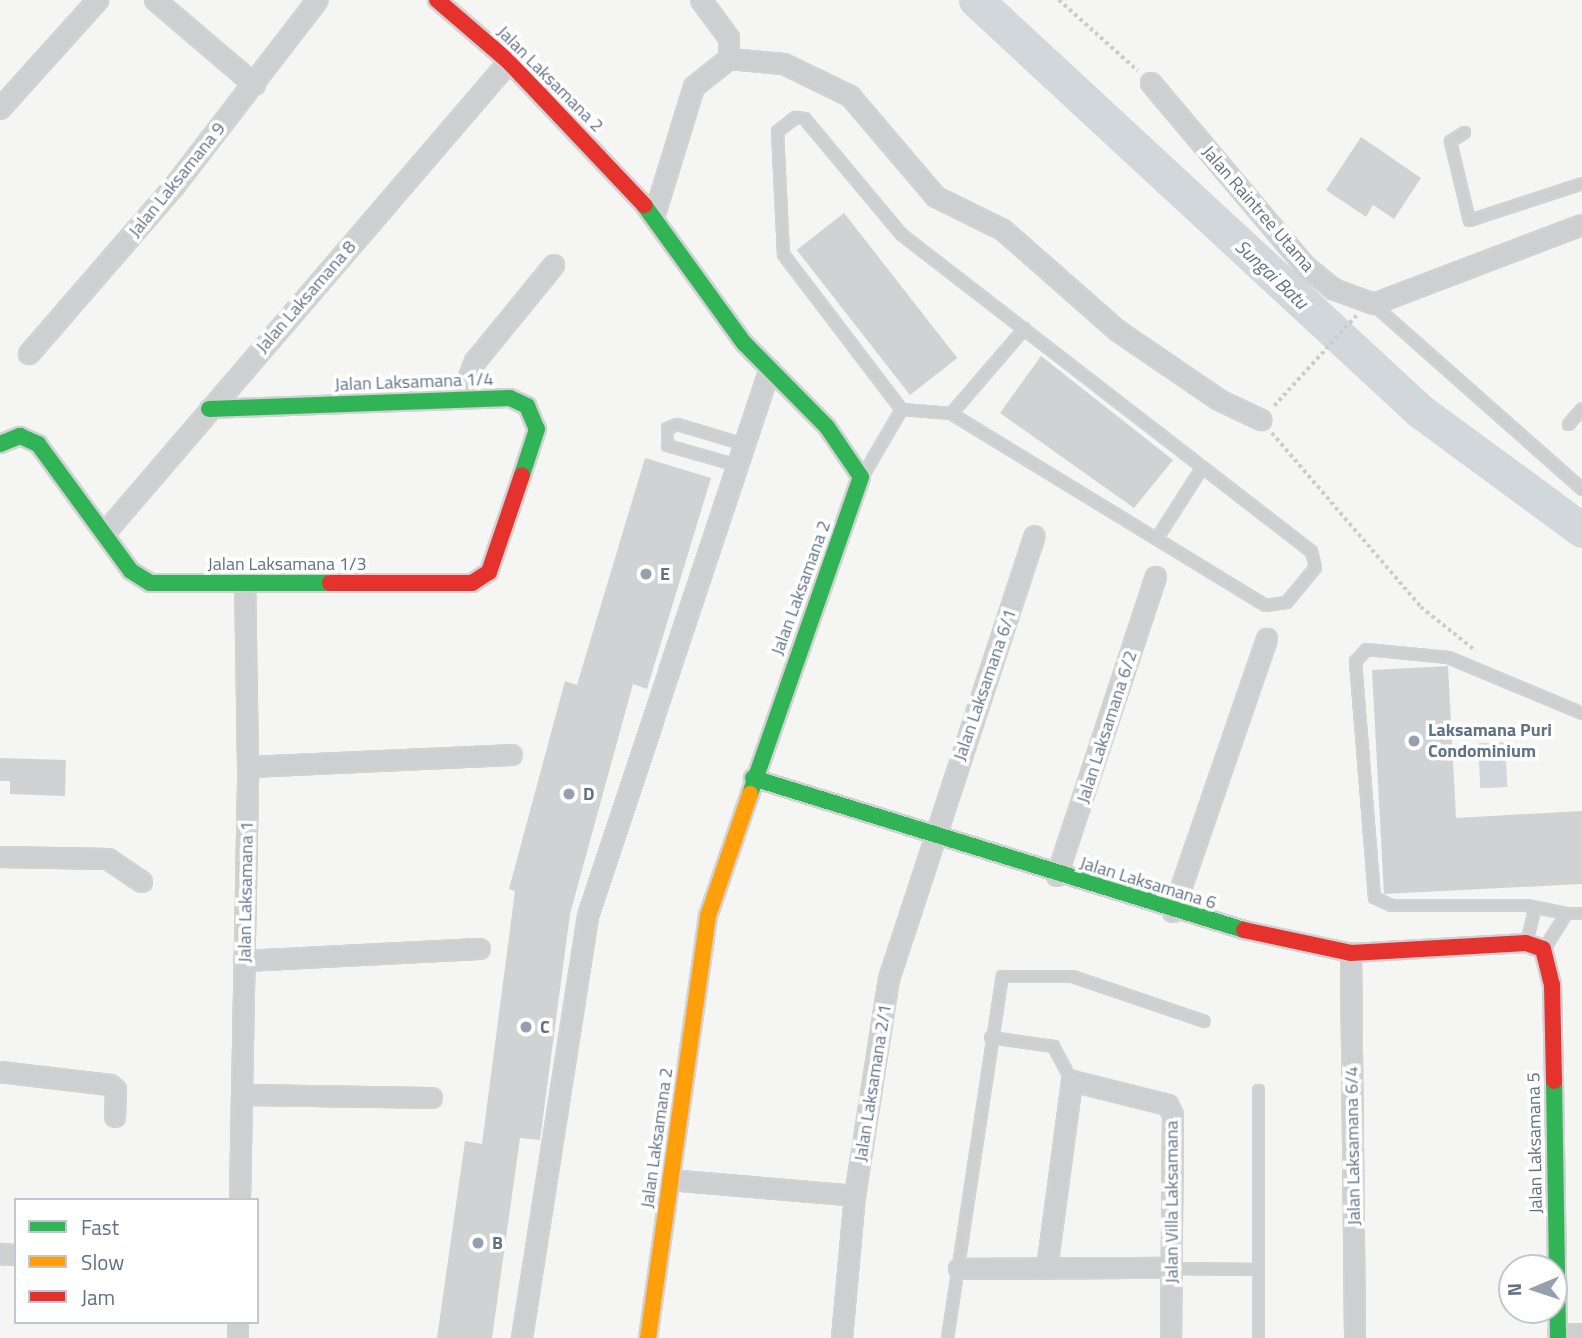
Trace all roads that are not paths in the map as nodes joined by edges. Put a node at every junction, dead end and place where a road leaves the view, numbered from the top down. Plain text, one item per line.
1 (98, 0) edge
2 (155, 0) edge
3 (318, 0) edge
4 (437, 0) edge
5 (701, 0) edge
6 (729, 59) junction
7 (509, 62) junction
8 (1151, 83) road end
9 (255, 85) junction
10 (0, 109) edge
11 (1464, 132) dead end
12 (1582, 183) edge
13 (654, 217) junction
14 (1582, 225) edge
15 (554, 265) dead end
16 (1374, 304) junction
17 (1024, 328) junction
18 (29, 354) dead end
19 (770, 369) junction
20 (461, 398) junction
21 (1582, 408) edge
22 (209, 409) junction
23 (901, 409) junction
24 (951, 413) junction
25 (1261, 420) road end
26 (1568, 424) dead end
27 (0, 444) edge
28 (744, 444) junction
29 (737, 465) junction
30 (1202, 467) junction
31 (861, 477) junction
32 (1582, 489) edge
33 (105, 533) junction
34 (1035, 536) dead end
35 (1157, 537) junction
36 (489, 572) joint
37 (1156, 577) dead end
38 (245, 584) junction
39 (1267, 639) dead end
40 (1582, 713) edge
41 (512, 755) dead end
42 (248, 767) junction
43 (753, 778) junction
44 (934, 835) junction
45 (0, 857) edge
46 (1057, 876) junction
47 (142, 882) dead end
48 (1535, 907) junction
49 (1173, 912) junction
50 (1566, 913) junction
51 (1582, 913) edge
52 (1526, 943) junction
53 (480, 949) dead end
54 (1543, 949) junction
55 (1351, 953) junction
56 (244, 961) junction
57 (1204, 1021) dead end
58 (990, 1037) junction
59 (0, 1072) edge
60 (1072, 1081) junction
61 (1258, 1090) dead end
62 (242, 1094) junction
63 (432, 1098) dead end
64 (115, 1117) dead end
65 (670, 1180) junction
66 (855, 1196) junction
67 (240, 1198) edge
68 (1171, 1268) junction
69 (959, 1269) junction
70 (1047, 1269) junction
71 (1258, 1269) junction
72 (1582, 1334) edge
73 (1558, 1336) edge
74 (522, 1338) edge
75 (648, 1338) edge
76 (842, 1338) edge
77 (947, 1338) edge
78 (1171, 1338) edge
79 (1258, 1338) edge
80 (1355, 1338) edge

1 - 10 street
2 - 9 street
3 - 9 street, Jalan Laksamana 9
4 - 7 street, Jalan Laksamana 2
5 - 6 street
6 - 13 street
6 - 25 street
7 - 13 street, Jalan Laksamana 2
7 - 22 street, Jalan Laksamana 8
8 - 16 street, Jalan Raintree Utama
9 - 18 street, Jalan Laksamana 9
11 - 12 lane
13 - 19 street, Jalan Laksamana 2
14 - 16 street
15 - 20 street
16 - 32 lane
17 - 23 lane
17 - 24 lane
17 - 30 lane
19 - 28 street
19 - 31 street, Jalan Laksamana 2
20 - 22 street, Jalan Laksamana 1/4
20 - 36 street, Jalan Laksamana 1/4
21 - 26 lane
22 - 33 street, Jalan Laksamana 8
23 - 24 lane
23 - 31 lane
24 - 35 lane
27 - 33 street, Jalan Laksamana 1/3
28 - 29 street
28 - 29 lane
29 - 74 street
30 - 35 lane
30 - 35 lane
31 - 43 street, Jalan Laksamana 2
33 - 38 street, Jalan Laksamana 1/3
34 - 44 street, Jalan Laksamana 6/1
36 - 38 street, Jalan Laksamana 1/3
37 - 46 street, Jalan Laksamana 6/2
38 - 42 street, Jalan Laksamana 1
39 - 49 street
40 - 48 lane
41 - 42 street
42 - 56 street, Jalan Laksamana 1
43 - 44 street, Jalan Laksamana 6
43 - 65 street, Jalan Laksamana 2
44 - 46 street, Jalan Laksamana 6
44 - 66 street, Jalan Laksamana 2/1
45 - 47 street
46 - 49 street, Jalan Laksamana 6
48 - 50 lane
48 - 52 lane
49 - 55 street, Jalan Laksamana 6
50 - 51 lane
50 - 54 lane
52 - 54 street, Jalan Laksamana 6
52 - 55 street, Jalan Laksamana 6
53 - 56 street
54 - 73 street, Jalan Laksamana 5
55 - 80 street, Jalan Laksamana 6/4
56 - 62 street, Jalan Laksamana 1
57 - 58 lane
58 - 60 lane
58 - 69 lane
59 - 64 street
60 - 68 street, Jalan Villa Laksamana
60 - 70 street
61 - 71 lane
62 - 63 street
62 - 67 street, Jalan Laksamana 1
65 - 66 street
65 - 75 street, Jalan Laksamana 2
66 - 76 street, Jalan Laksamana 2/1
68 - 70 street
68 - 71 lane
68 - 78 street, Jalan Villa Laksamana
69 - 70 street
69 - 77 lane
71 - 79 lane
72 - 73 street

